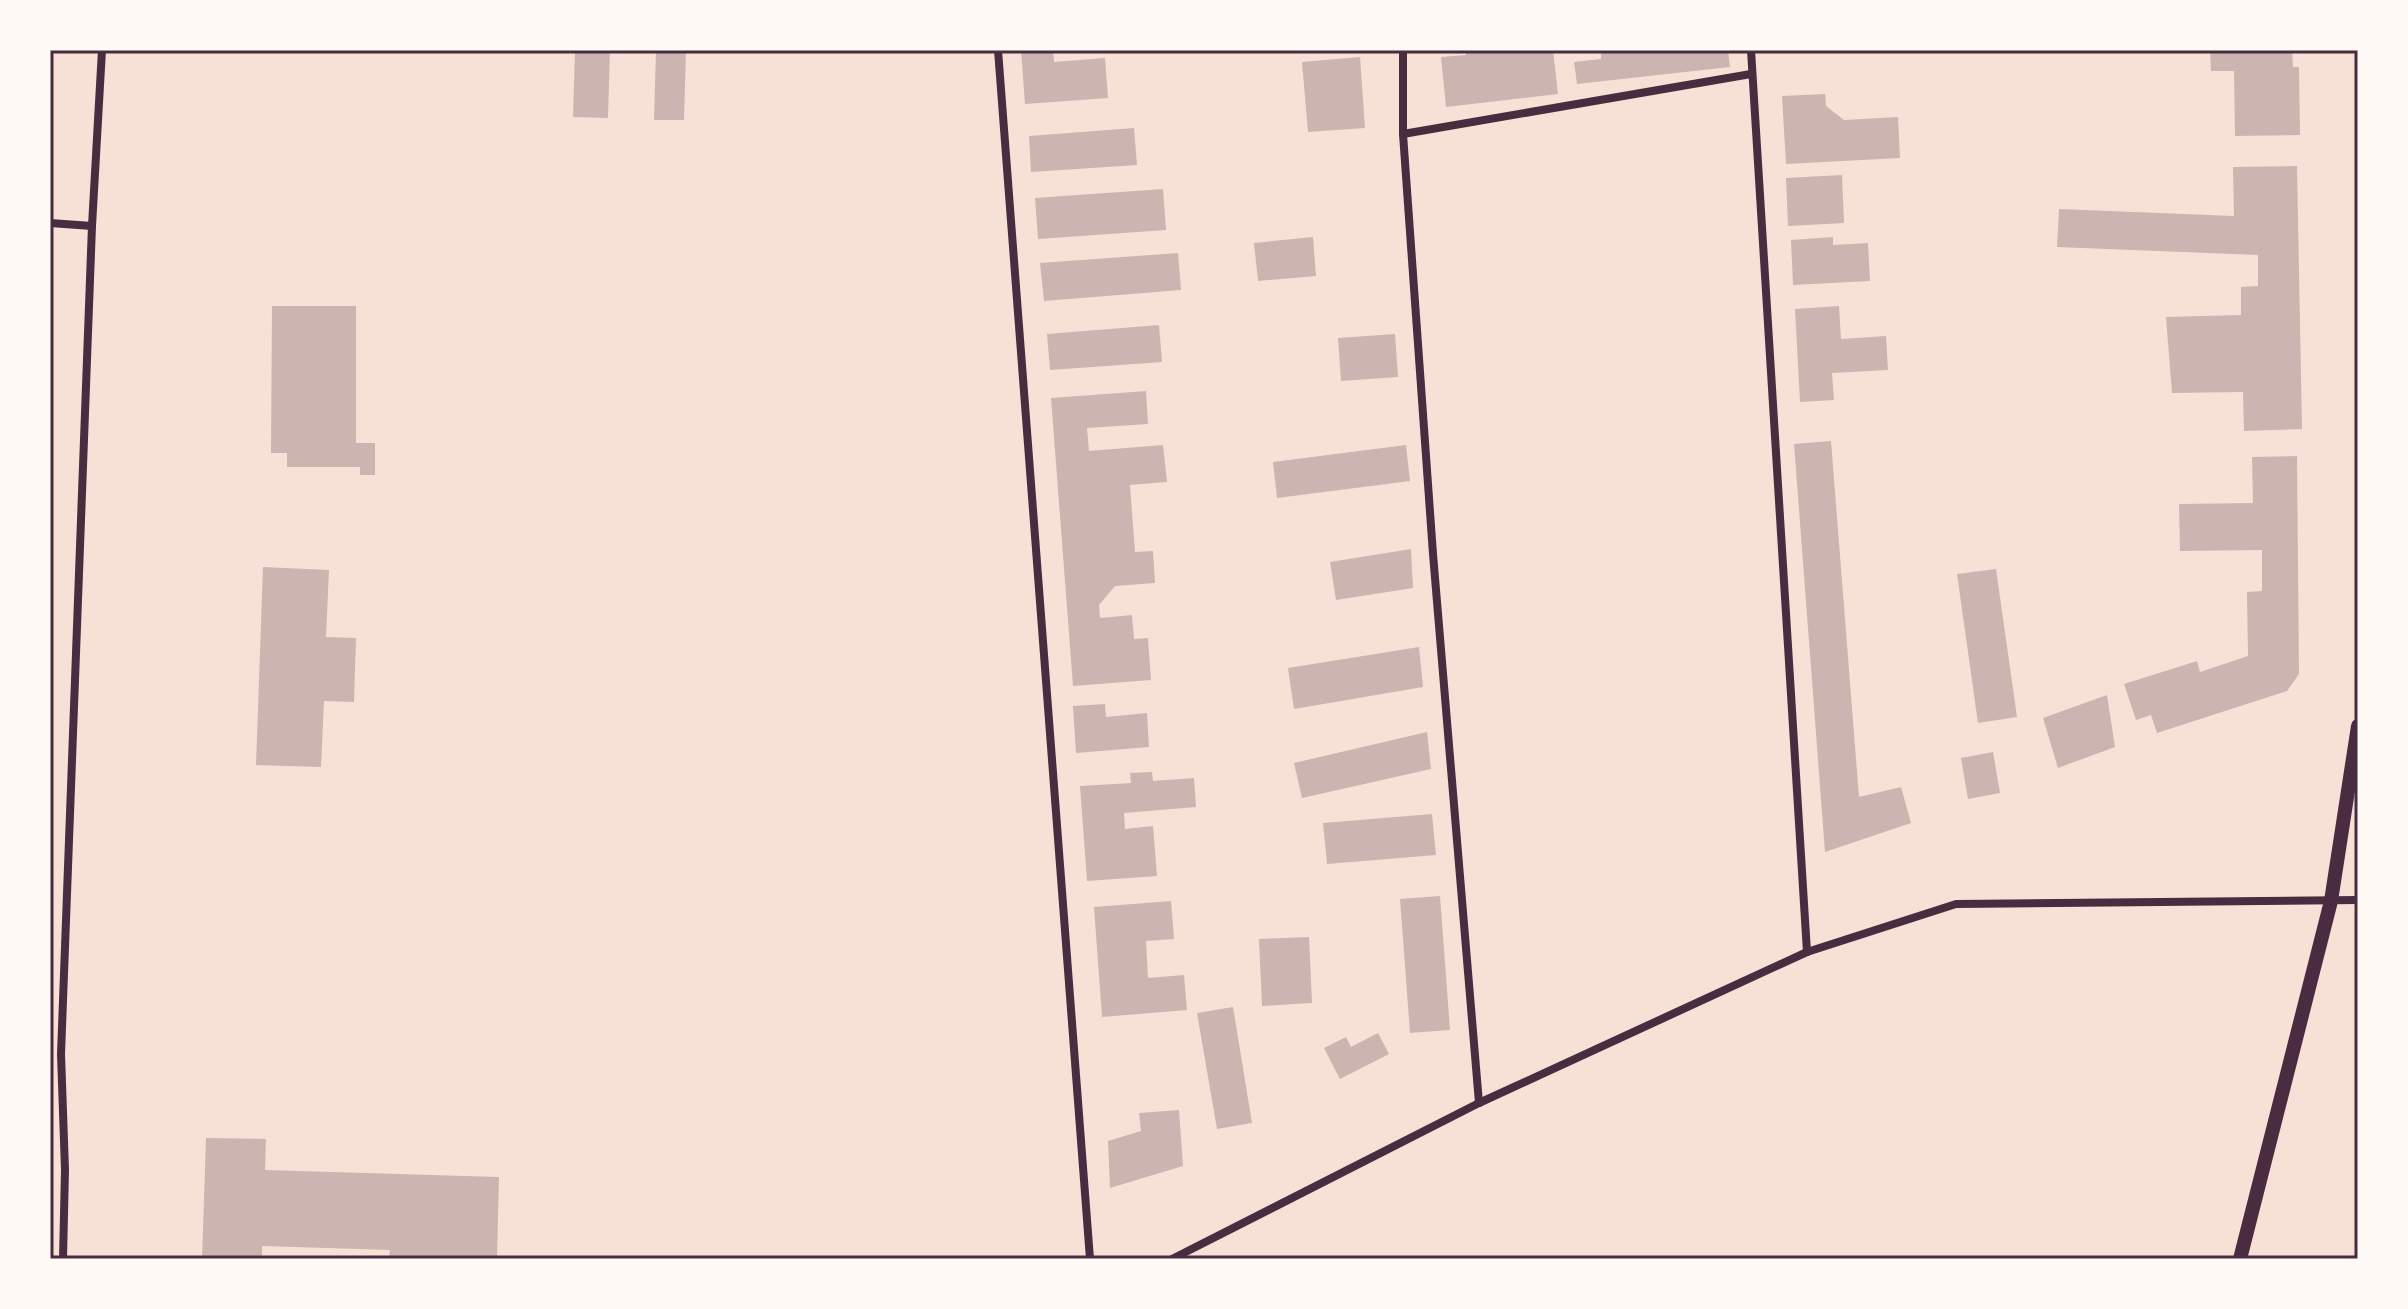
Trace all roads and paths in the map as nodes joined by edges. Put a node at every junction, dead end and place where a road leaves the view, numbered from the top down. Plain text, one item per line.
1 (102, 50) edge
2 (998, 50) edge
3 (1403, 50) edge
4 (1751, 50) edge
5 (1751, 74) junction
6 (1403, 134) junction
7 (50, 223) edge
8 (92, 226) junction
9 (2358, 726) edge
10 (2358, 900) edge
11 (2331, 901) junction
12 (1807, 952) junction
13 (50, 1053) edge
14 (61, 1054) junction
15 (1479, 1103) junction
16 (63, 1259) edge
17 (1090, 1259) edge
18 (1172, 1259) edge
19 (2240, 1259) edge

1 - 8 street
2 - 17 street
3 - 6 street
4 - 5 street
5 - 6 street
5 - 12 street
6 - 15 street
7 - 8 street
8 - 14 street
9 - 11 street
10 - 11 street
11 - 12 street
11 - 19 street
12 - 15 street
13 - 14 street
14 - 16 street
15 - 18 street

